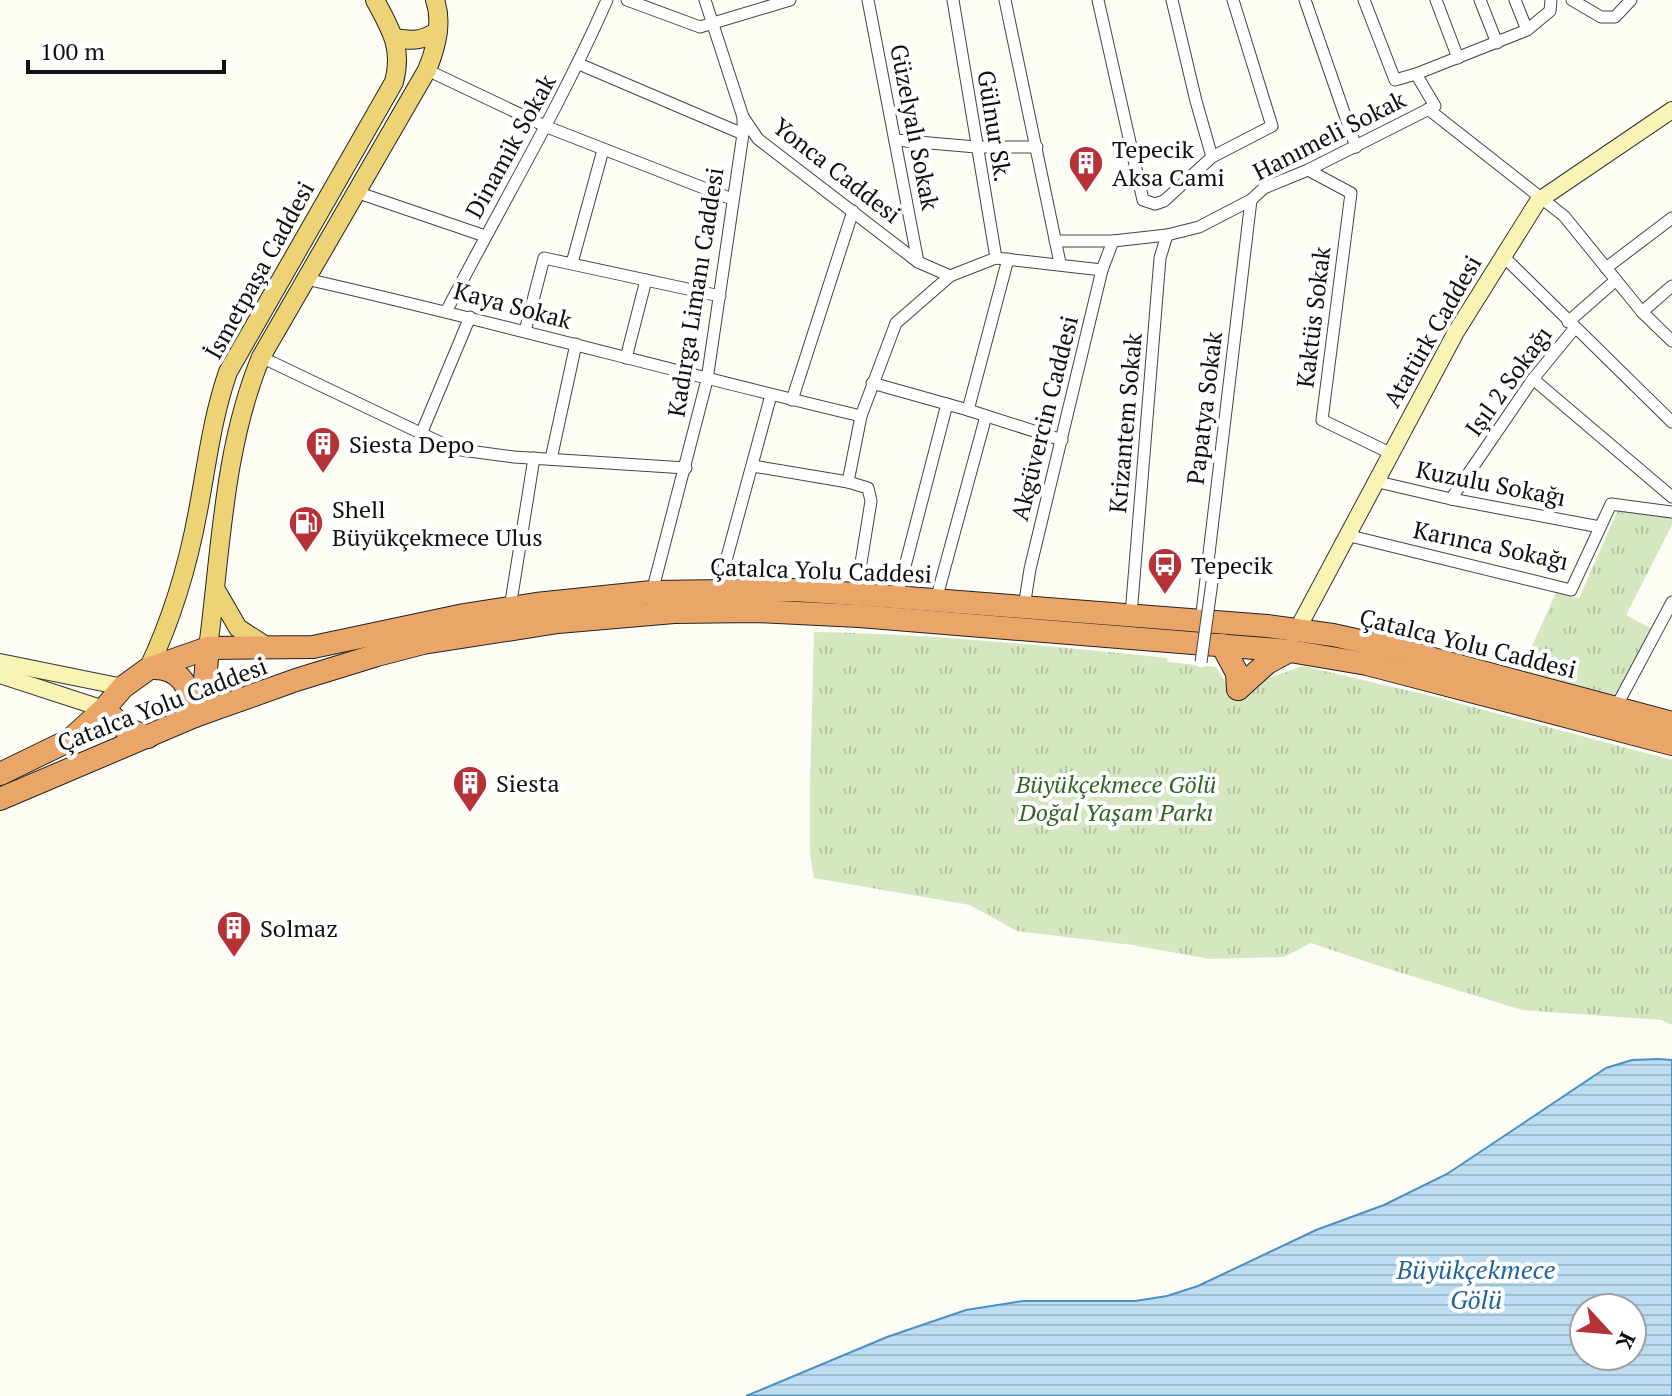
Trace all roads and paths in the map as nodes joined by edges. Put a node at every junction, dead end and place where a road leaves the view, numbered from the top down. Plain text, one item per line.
1 (435, 0) edge
2 (607, 0) edge
3 (627, 0) edge
4 (705, 0) edge
5 (790, 0) edge
6 (868, 0) edge
7 (953, 0) edge
8 (1005, 0) edge
9 (1098, 0) edge
10 (1172, 0) edge
11 (1233, 0) edge
12 (1305, 0) edge
13 (1364, 0) edge
14 (1436, 0) edge
15 (1480, 0) edge
16 (1515, 0) edge
17 (1551, 0) edge
18 (1572, 0) edge
19 (1631, 0) edge
20 (382, 4) edge
21 (711, 24) junction
22 (1527, 30) junction
23 (438, 31) junction
24 (394, 38) junction
25 (1497, 43) junction
26 (1458, 58) junction
27 (579, 64) junction
28 (427, 70) junction
29 (1416, 74) junction
30 (1431, 108) junction
31 (1672, 110) edge
32 (743, 117) junction
33 (547, 127) junction
34 (743, 134) junction
35 (895, 140) junction
36 (976, 147) junction
37 (1037, 147) junction
38 (1356, 147) junction
39 (603, 150) junction
40 (1212, 157) junction
41 (1308, 170) junction
42 (356, 192) junction
43 (1543, 197) junction
44 (732, 199) junction
45 (1251, 200) junction
46 (853, 211) junction
47 (1672, 218) edge
48 (1167, 235) junction
49 (485, 236) junction
50 (1055, 241) junction
51 (1113, 241) junction
52 (1503, 256) junction
53 (1002, 259) junction
54 (918, 262) junction
55 (572, 263) junction
56 (1060, 263) junction
57 (1606, 268) junction
58 (1102, 270) junction
59 (950, 276) junction
60 (280, 280) junction
61 (646, 280) junction
62 (1616, 280) junction
63 (303, 285) junction
64 (1672, 286) edge
65 (720, 296) junction
66 (447, 310) junction
67 (1642, 312) junction
68 (470, 317) junction
69 (1571, 326) junction
70 (525, 331) junction
71 (1672, 341) edge
72 (576, 344) junction
73 (261, 357) junction
74 (626, 358) junction
75 (1533, 379) junction
76 (707, 380) junction
77 (872, 383) junction
78 (771, 395) junction
79 (792, 400) junction
80 (947, 404) junction
81 (968, 410) junction
82 (861, 416) junction
83 (986, 416) junction
84 (1672, 422) edge
85 (421, 434) junction
86 (1062, 440) junction
87 (1390, 453) junction
88 (534, 458) junction
89 (551, 459) junction
90 (753, 466) junction
91 (686, 468) junction
92 (1374, 481) junction
93 (848, 482) junction
94 (1672, 497) edge
95 (1451, 499) junction
96 (198, 510) junction
97 (1672, 512) edge
98 (223, 514) junction
99 (1600, 527) junction
100 (1346, 535) junction
101 (1212, 582) dead end
102 (216, 590) junction
103 (718, 590) junction
104 (652, 592) junction
105 (856, 594) junction
106 (897, 597) junction
107 (936, 600) junction
108 (1672, 602) edge
109 (1024, 607) junction
110 (510, 608) junction
111 (1131, 615) junction
112 (1201, 621) junction
113 (1294, 640) junction
114 (1222, 645) junction
115 (208, 648) junction
116 (269, 648) junction
117 (0, 662) edge
118 (1201, 662) dead end
119 (148, 669) junction
120 (0, 675) edge
121 (123, 687) junction
122 (1616, 707) junction
123 (104, 709) junction
124 (195, 716) junction
125 (1672, 723) edge
126 (148, 737) junction
127 (1672, 744) edge
128 (0, 774) edge
129 (0, 799) edge

1 - 23 main road, İsmetpaşa Caddesi
2 - 27 street, Dinamik Sokak
3 - 21 street
4 - 21 street, Kadırga Limanı Caddesi
5 - 21 street
6 - 35 street, Güzelyalı Sokak
7 - 36 street, Gülnur Sk.
8 - 37 street
9 - 40 street
10 - 40 street
11 - 40 street
12 - 38 street
13 - 29 street
14 - 26 street
15 - 25 street
16 - 22 street
17 - 22 street
18 - 19 street
20 - 24 main road, İsmetpaşa Caddesi
21 - 32 street, Kadırga Limanı Caddesi
22 - 25 street
23 - 24 main road
23 - 28 main road, İsmetpaşa Caddesi
24 - 60 main road, İsmetpaşa Caddesi
25 - 26 street
26 - 29 street
27 - 33 street, Dinamik Sokak
27 - 34 street
28 - 33 street
28 - 42 main road, İsmetpaşa Caddesi
29 - 30 street
30 - 38 street, Hanımeli Sokak
30 - 43 street, Hanımeli Sokak
31 - 43 main road, Atatürk Caddesi
32 - 34 street, Kadırga Limanı Caddesi
32 - 46 street, Yonca Caddesi
33 - 39 street
33 - 49 street, Dinamik Sokak
34 - 44 street, Kadırga Limanı Caddesi
35 - 36 street
35 - 54 street, Güzelyalı Sokak
36 - 37 street
36 - 53 street, Gülnur Sk.
37 - 50 street
38 - 41 street, Hanımeli Sokak
39 - 44 street
39 - 55 street
41 - 45 street, Hanımeli Sokak
41 - 87 street, Kaktüs Sokak
42 - 49 street
42 - 63 main road, İsmetpaşa Caddesi
43 - 52 main road, Atatürk Caddesi
43 - 57 street, Hanımeli Sokak
44 - 65 street, Kadırga Limanı Caddesi
45 - 48 street, Hanımeli Sokak
45 - 112 street, Papatya Sokak
46 - 54 street, Yonca Caddesi
46 - 79 street
47 - 57 street
48 - 51 street, Hanımeli Sokak
48 - 111 street, Krizantem Sokak
49 - 66 street, Dinamik Sokak
50 - 51 street, Hanımeli Sokak
50 - 56 street
51 - 58 street, Akgüvercin Caddesi
52 - 69 street
52 - 87 main road, Atatürk Caddesi
53 - 56 street
53 - 59 street
53 - 81 street
54 - 59 street, Yonca Caddesi
55 - 61 street
55 - 70 street
56 - 58 street
57 - 62 street, Hanımeli Sokak
58 - 86 street, Akgüvercin Caddesi
59 - 77 street
60 - 63 main road
60 - 96 main road, İsmetpaşa Caddesi
61 - 65 street
61 - 74 street
62 - 67 street, Hanımeli Sokak
62 - 69 street, Işıl 2 Sokağı
63 - 66 street, Kaya Sokak
63 - 73 main road, İsmetpaşa Caddesi
64 - 67 street
65 - 76 street, Kadırga Limanı Caddesi
66 - 68 street, Kaya Sokak
67 - 71 street, Hanımeli Sokak
68 - 70 street, Kaya Sokak
68 - 85 street
69 - 75 street, Işıl 2 Sokağı
69 - 84 street
70 - 72 street, Kaya Sokak
72 - 74 street, Kaya Sokak
72 - 89 street
73 - 85 street
73 - 98 main road, İsmetpaşa Caddesi
74 - 76 street, Kaya Sokak
75 - 94 street
75 - 95 street, Işıl 2 Sokağı
76 - 78 street, Kaya Sokak
76 - 91 street, Kadırga Limanı Caddesi
77 - 80 street
77 - 82 street
78 - 79 street, Kaya Sokak
78 - 90 street
79 - 82 street, Kaya Sokak
80 - 81 street
80 - 106 street
81 - 83 street
82 - 93 street
83 - 86 street
83 - 107 street
85 - 88 street
86 - 109 street, Akgüvercin Caddesi
87 - 92 main road, Atatürk Caddesi
88 - 89 street
88 - 110 street
89 - 91 street
90 - 93 street
90 - 103 street
91 - 104 street, Kadırga Limanı Caddesi
92 - 95 street, Kuzulu Sokağı
92 - 100 main road, Atatürk Caddesi
93 - 105 street
95 - 99 street, Kuzulu Sokağı
96 - 98 main road
96 - 119 main road, İsmetpaşa Caddesi
97 - 99 street, Karınca Sokağı
98 - 102 main road, İsmetpaşa Caddesi
99 - 100 street, Karınca Sokağı
100 - 113 main road, Atatürk Caddesi
101 - 118 street, bridge
102 - 115 main road, İsmetpaşa Caddesi
102 - 116 main road
103 - 104 highway, Çatalca Yolu Caddesi
103 - 105 highway, Çatalca Yolu Caddesi
104 - 110 highway, Çatalca Yolu Caddesi
105 - 106 highway, Çatalca Yolu Caddesi
106 - 107 highway, Çatalca Yolu Caddesi
107 - 109 highway, Çatalca Yolu Caddesi
108 - 122 street
109 - 111 highway, Çatalca Yolu Caddesi
110 - 116 highway, Çatalca Yolu Caddesi
111 - 112 highway, Çatalca Yolu Caddesi
112 - 113 highway, Çatalca Yolu Caddesi
113 - 114 highway, Çatalca Yolu Caddesi
113 - 114 highway
113 - 122 highway, Çatalca Yolu Caddesi
113 - 127 highway, Çatalca Yolu Caddesi
114 - 124 highway, Çatalca Yolu Caddesi
115 - 116 highway, Çatalca Yolu Caddesi
115 - 119 highway, Çatalca Yolu Caddesi
115 - 124 highway
117 - 121 main road
119 - 121 highway, Çatalca Yolu Caddesi
119 - 124 highway
120 - 123 main road
121 - 123 highway, Çatalca Yolu Caddesi
122 - 125 highway, Çatalca Yolu Caddesi
123 - 126 highway
123 - 128 highway, Çatalca Yolu Caddesi
124 - 126 highway, Çatalca Yolu Caddesi
126 - 129 highway, Çatalca Yolu Caddesi

